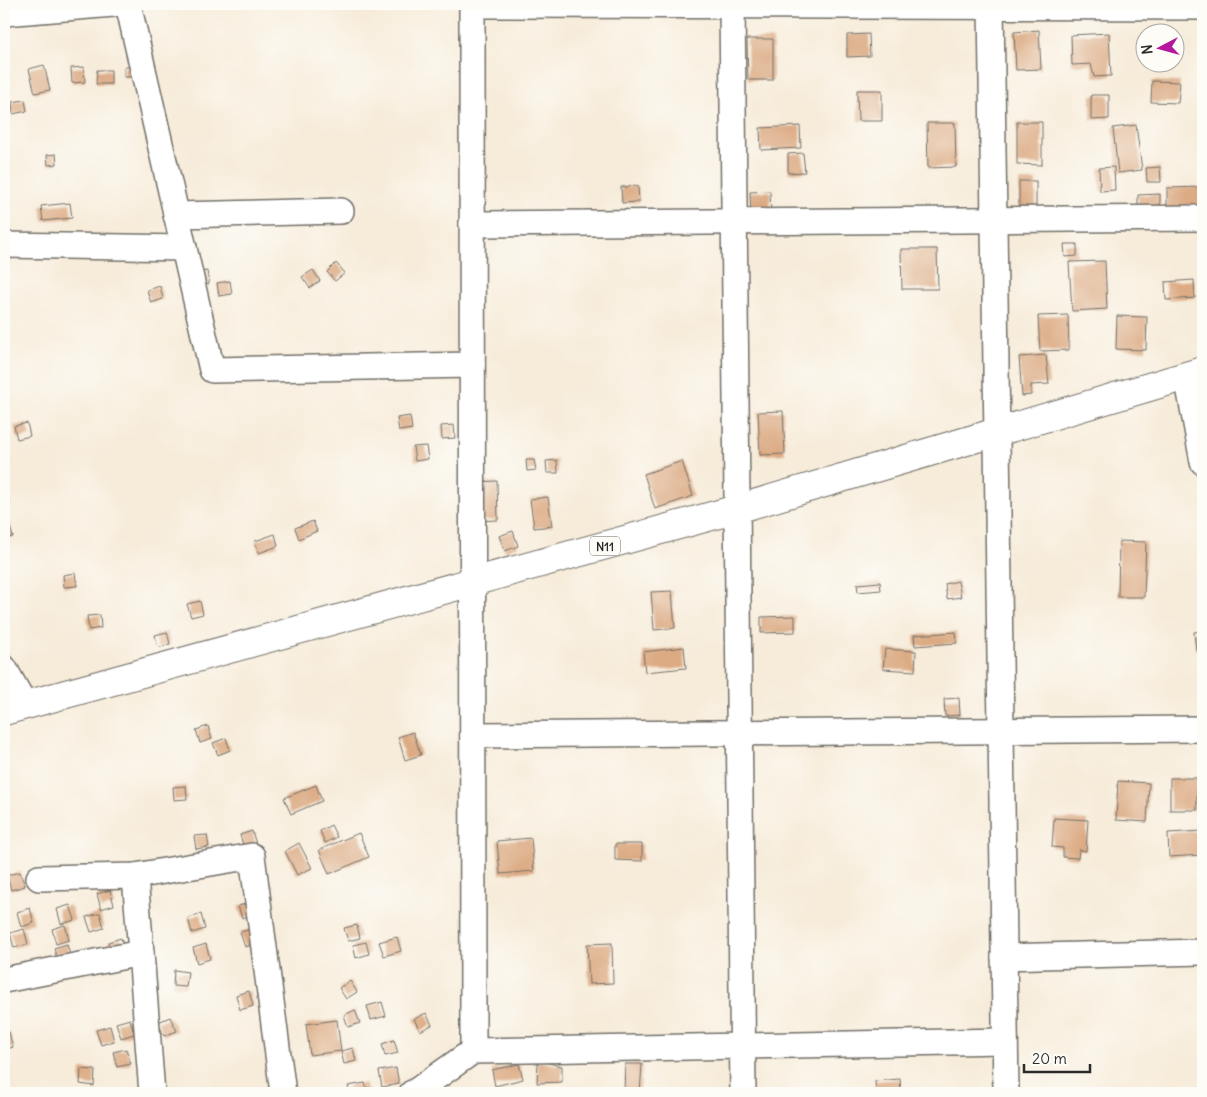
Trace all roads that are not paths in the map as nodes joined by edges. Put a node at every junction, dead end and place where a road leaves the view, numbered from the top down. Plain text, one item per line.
1 (114, 4) edge
2 (128, 4) edge
3 (472, 4) edge
4 (732, 5) edge
5 (991, 5) edge
6 (1203, 7) edge
7 (4, 13) edge
8 (341, 211) dead end
9 (176, 215) junction
10 (1203, 218) edge
11 (994, 220) junction
12 (735, 222) junction
13 (472, 224) junction
14 (4, 245) edge
15 (184, 248) junction
16 (472, 365) junction
17 (1195, 374) edge
18 (996, 432) junction
19 (1203, 462) edge
20 (737, 509) junction
21 (472, 582) junction
22 (4, 668) edge
23 (15, 708) edge
24 (1203, 729) edge
25 (1000, 731) junction
26 (739, 732) junction
27 (473, 735) junction
28 (135, 876) junction
29 (39, 878) dead end
30 (1203, 952) edge
31 (141, 954) junction
32 (1004, 957) junction
33 (4, 980) edge
34 (1005, 1041) junction
35 (742, 1046) junction
36 (473, 1051) junction
37 (152, 1093) edge
38 (284, 1093) edge
39 (412, 1093) edge
40 (743, 1093) edge
41 (1006, 1093) edge

1 - 7 street
2 - 9 street
3 - 4 street
3 - 13 street
4 - 5 street
4 - 12 street
5 - 6 street
5 - 11 street
8 - 9 street
9 - 15 street
10 - 11 street
11 - 12 street
11 - 18 street
12 - 13 street
12 - 20 street
13 - 16 street
14 - 15 street
15 - 16 street
16 - 21 street
17 - 18 main road, N11
17 - 19 street
18 - 20 main road, N11
18 - 25 street
20 - 21 main road, N11
20 - 26 street
21 - 23 main road, N11
21 - 27 street
22 - 23 street
24 - 25 street
25 - 26 street
25 - 32 street
26 - 27 street
26 - 35 street
27 - 36 street
28 - 29 street
28 - 31 street
28 - 38 street
30 - 32 street
31 - 33 street
31 - 37 street
32 - 34 street
34 - 35 street
34 - 41 street
35 - 36 street
35 - 40 street
36 - 39 street

